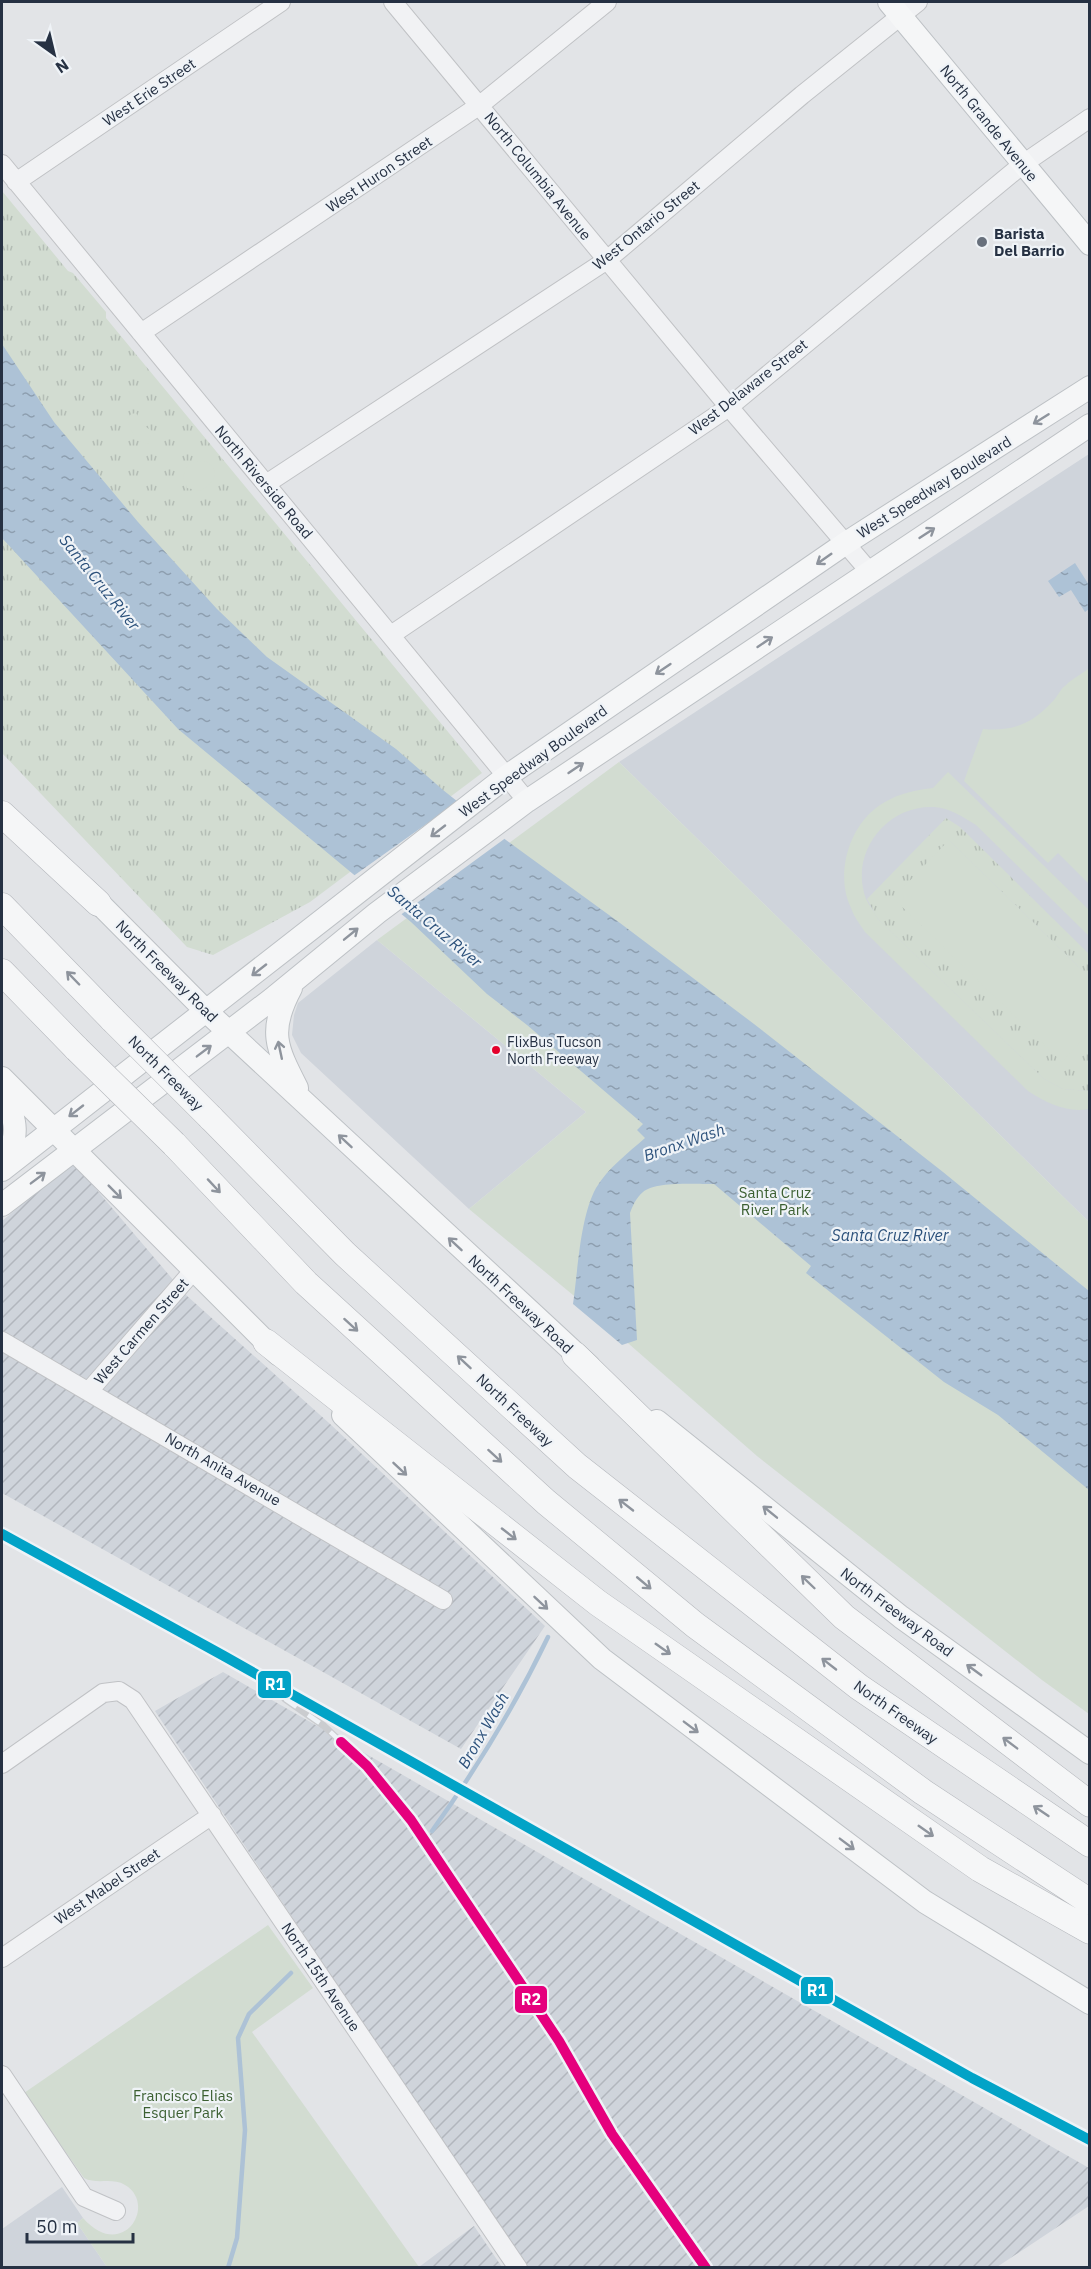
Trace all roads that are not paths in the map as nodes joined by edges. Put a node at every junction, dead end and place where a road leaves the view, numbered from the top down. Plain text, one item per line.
1 (280, 2) edge
2 (393, 2) edge
3 (608, 2) edge
4 (903, 6) edge
5 (480, 105) junction
6 (1089, 118) edge
7 (2, 164) edge
8 (1023, 164) junction
9 (16, 182) junction
10 (1089, 244) edge
11 (607, 260) junction
12 (141, 333) junction
13 (1089, 387) edge
14 (729, 407) junction
15 (1089, 425) edge
16 (266, 484) junction
17 (846, 543) junction
18 (869, 571) junction
19 (391, 635) junction
20 (507, 776) junction
21 (2, 799) edge
22 (527, 801) junction
23 (2, 814) edge
24 (98, 903) junction
25 (2, 906) edge
26 (2, 972) edge
27 (295, 981) junction
28 (206, 1011) junction
29 (229, 1033) junction
30 (2, 1078) edge
31 (2, 1091) edge
32 (304, 1103) junction
33 (53, 1128) junction
34 (74, 1150) junction
35 (2, 1169) edge
36 (2, 1205) edge
37 (193, 1271) junction
38 (2, 1341) edge
39 (266, 1342) junction
40 (575, 1355) junction
41 (89, 1391) junction
42 (443, 1600) dead end
43 (1089, 1753) edge
44 (2, 1764) edge
45 (1089, 1804) edge
46 (212, 1815) junction
47 (1089, 1844) edge
48 (1089, 1902) edge
49 (1089, 1931) edge
50 (2, 1958) edge
51 (1089, 2003) edge
52 (2, 2075) edge
53 (116, 2211) dead end
54 (518, 2268) edge

1 - 9 street, West Erie Street
2 - 5 street, North Columbia Avenue
3 - 5 street, West Huron Street
4 - 8 main road, North Grande Avenue
4 - 11 street, West Ontario Street
5 - 11 street, North Columbia Avenue
5 - 12 street, West Huron Street
6 - 8 street, West Delaware Street
7 - 9 street, North Riverside Road
8 - 10 main road, North Grande Avenue
8 - 14 street, West Delaware Street
9 - 12 street, North Riverside Road
11 - 14 street, North Columbia Avenue
11 - 16 street, West Ontario Street
12 - 16 street, North Riverside Road
13 -> 17 main road, West Speedway Boulevard
14 - 17 street, North Columbia Avenue
14 - 19 street, West Delaware Street
18 -> 15 main road, West Speedway Boulevard
16 - 19 street, North Riverside Road
17 - 18 street, North Columbia Avenue
17 -> 20 main road, West Speedway Boulevard
22 -> 18 main road, West Speedway Boulevard
19 - 20 street, North Riverside Road
20 - 22 street, North Riverside Road
20 -> 28 main road, West Speedway Boulevard
21 - 24 main road, North Freeway Road
27 -> 22 main road, West Speedway Boulevard
23 - 24 highway
24 - 28 main road, North Freeway Road
47 -> 25 highway, North Freeway, bridge
26 -> 48 highway, bridge
27 - 29 main road, West Speedway Boulevard
32 -> 27 main road
28 - 29 main road, North Freeway Road
28 -> 33 main road, West Speedway Boulevard
29 - 32 main road, North Freeway Road
34 -> 29 main road, West Speedway Boulevard
30 - 33 main road
31 - 35 main road
40 -> 32 main road, North Freeway Road
33 - 34 main road
33 - 35 main road, West Speedway Boulevard
36 -> 34 main road, West Speedway Boulevard
34 -> 37 main road
37 - 39 main road
37 - 41 street, West Carmen Street
38 - 41 street, North Anita Avenue
39 -> 49 highway
39 -> 51 main road
43 -> 40 main road, North Freeway Road
45 -> 40 highway
41 - 42 street, North Anita Avenue
44 - 46 street, North 15th Avenue
46 - 50 street, West Mabel Street
46 - 54 street, North 15th Avenue
52 - 53 street

